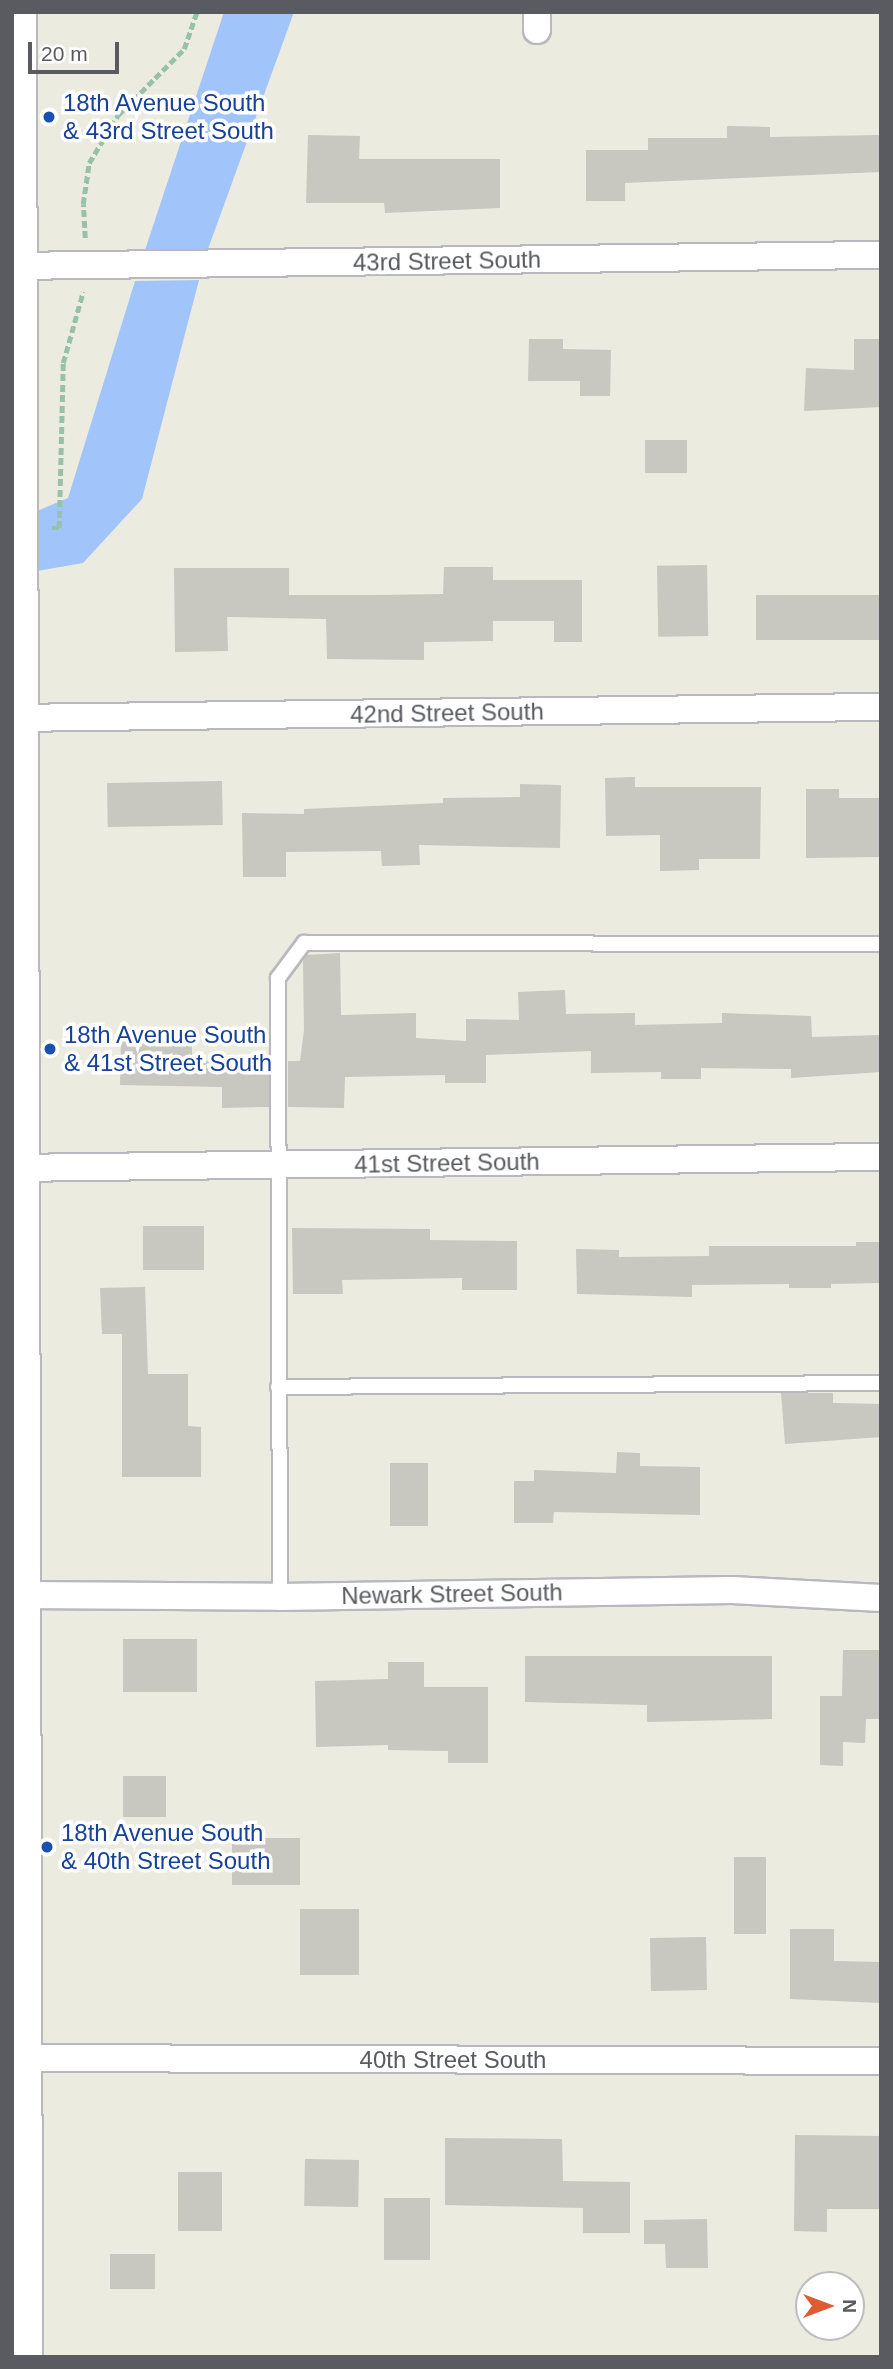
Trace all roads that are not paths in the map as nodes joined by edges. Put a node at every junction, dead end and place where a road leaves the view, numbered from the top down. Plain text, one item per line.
1 (19, 12) edge
2 (16, 48) edge
3 (881, 255) edge
4 (16, 266) edge
5 (16, 498) edge
6 (881, 707) edge
7 (16, 718) edge
8 (881, 944) edge
9 (881, 1157) edge
10 (276, 1165) junction
11 (16, 1168) edge
12 (881, 1383) edge
13 (278, 1387) junction
14 (23, 1595) junction
15 (280, 1597) junction
16 (881, 1598) edge
17 (18, 1843) edge
18 (26, 2058) junction
19 (881, 2061) edge
20 (21, 2340) edge

1 - 2 street
2 - 4 street
3 - 4 street, 43rd Street South
4 - 5 street
5 - 7 street
6 - 7 street, 42nd Street South
7 - 11 street
8 - 10 lane
9 - 10 street, 41st Street South
10 - 11 street, 41st Street South
10 - 13 lane
11 - 14 street
12 - 13 lane
13 - 15 lane
14 - 15 street, Newark Street South
14 - 17 street
15 - 16 street, Newark Street South
17 - 18 street
18 - 19 street, 40th Street South
18 - 20 street

